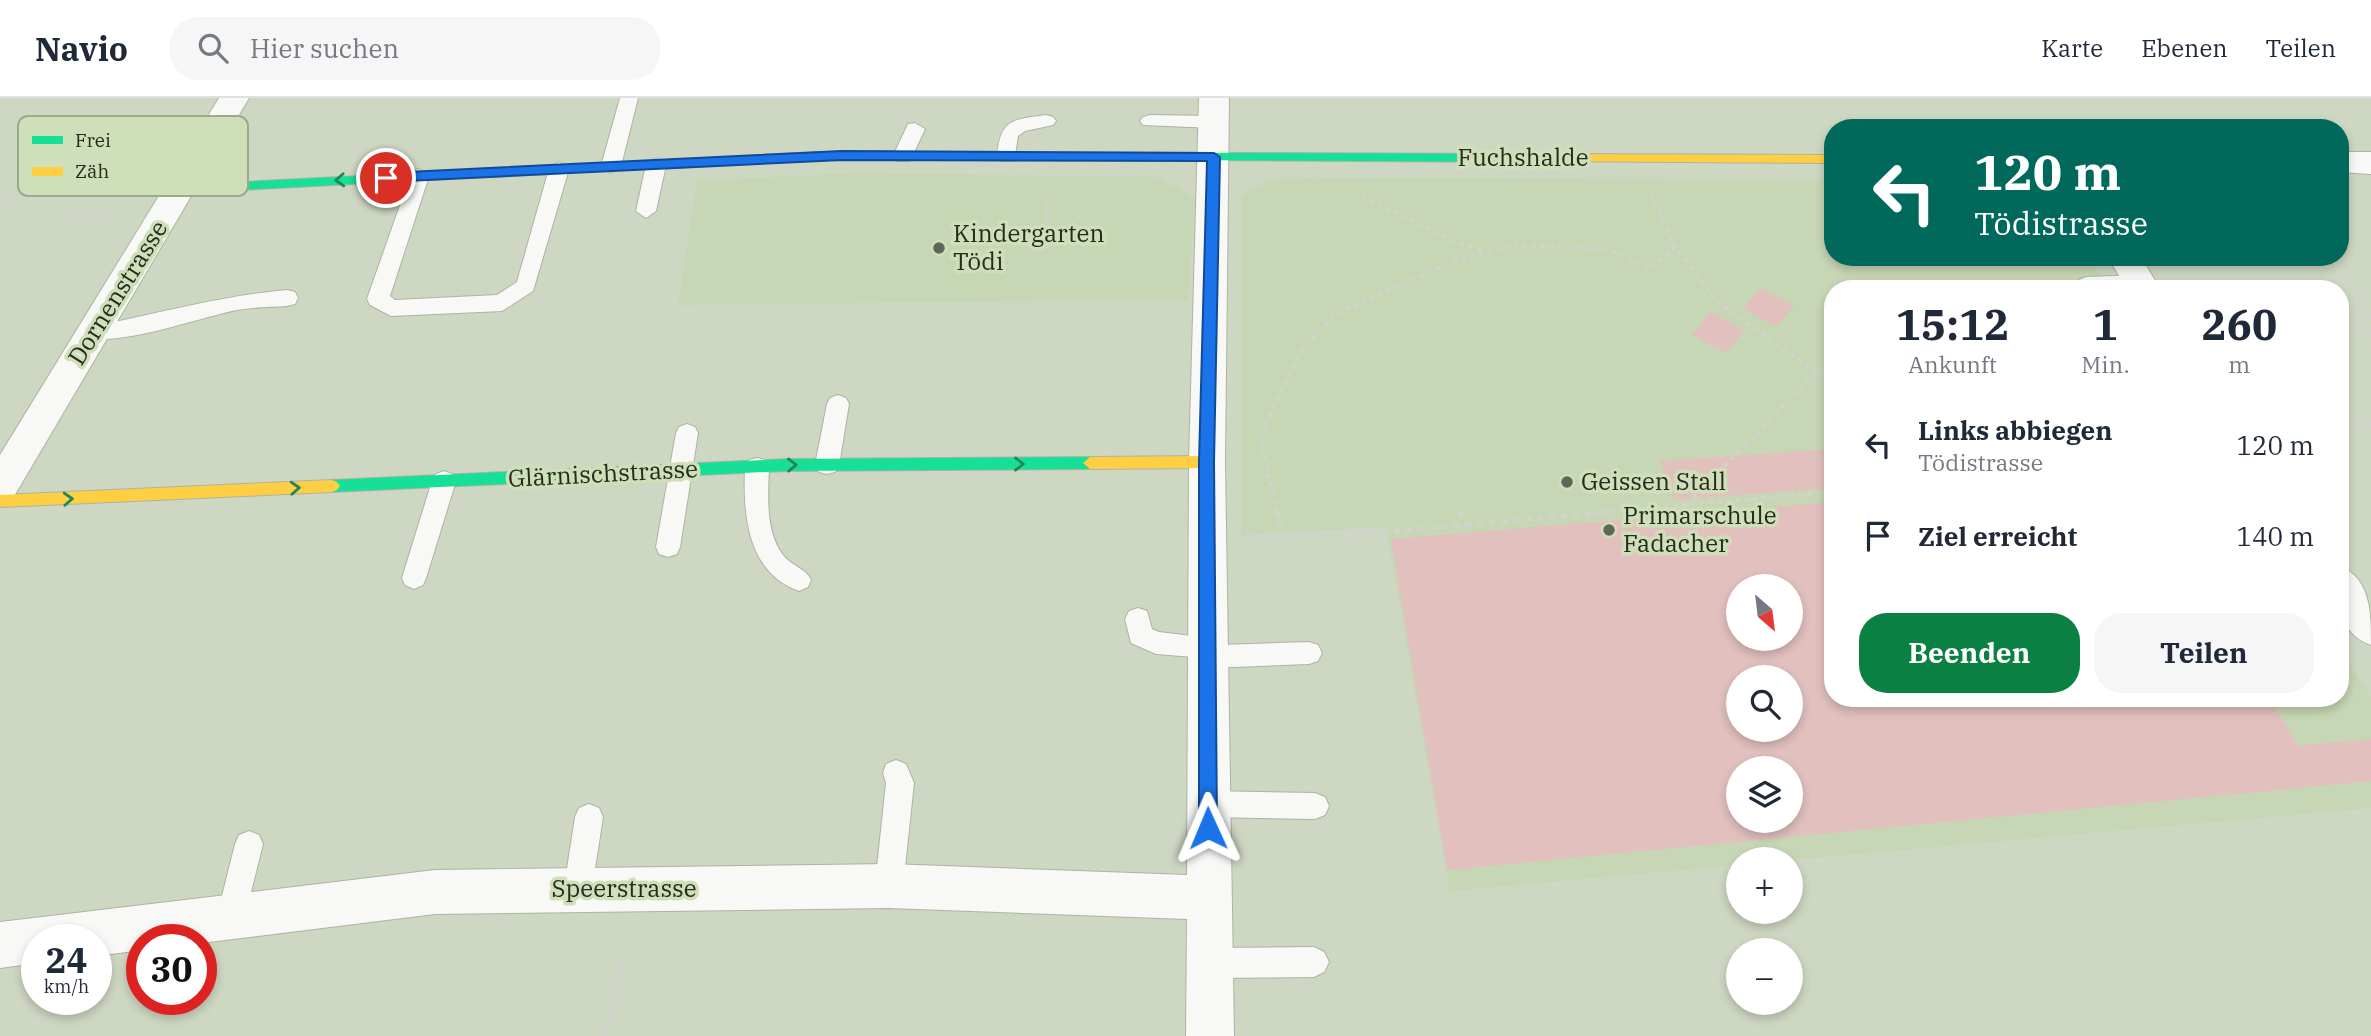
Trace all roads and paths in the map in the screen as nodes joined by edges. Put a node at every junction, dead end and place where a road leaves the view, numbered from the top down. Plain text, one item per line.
1 (234, 98) edge
2 (630, 98) edge
3 (224, 116) edge
4 (1045, 121) dead end
5 (1150, 121) dead end
6 (1214, 126) edge
7 (915, 129) dead end
8 (903, 156) junction
9 (1007, 156) junction
10 (1824, 159) edge
11 (2349, 162) edge
12 (2371, 163) edge
13 (656, 165) junction
14 (611, 166) junction
15 (559, 169) junction
16 (419, 176) junction
17 (248, 185) edge
18 (1048, 191) dead end
19 (1649, 192) dead end
20 (1359, 194) dead end
21 (0, 196) edge
22 (178, 196) edge
23 (131, 197) dead end
24 (646, 211) dead end
25 (162, 221) junction
26 (54, 229) dead end
27 (1675, 247) junction
28 (1046, 248) dead end
29 (1485, 252) junction
30 (2336, 266) edge
31 (2136, 276) edge
32 (2118, 280) edge
33 (2347, 280) edge
34 (2349, 283) edge
35 (288, 298) dead end
36 (2371, 312) edge
37 (2371, 318) edge
38 (2358, 319) junction
39 (2349, 320) edge
40 (94, 331) junction
41 (2371, 337) edge
42 (1815, 373) junction
43 (1824, 378) edge
44 (838, 404) dead end
45 (2371, 423) edge
46 (2349, 424) edge
47 (687, 433) dead end
48 (1207, 462) junction
49 (827, 465) junction
50 (757, 467) junction
51 (680, 471) junction
52 (444, 481) junction
53 (0, 487) edge
54 (1824, 493) edge
55 (0, 501) edge
56 (1687, 505) junction
57 (1460, 511) dead end
58 (1464, 525) junction
59 (1282, 534) junction
60 (1240, 535) dead end
61 (668, 547) dead end
62 (414, 578) dead end
63 (799, 580) dead end
64 (2349, 596) edge
65 (1138, 619) dead end
66 (2371, 628) edge
67 (1207, 652) junction
68 (1309, 653) dead end
69 (896, 773) dead end
70 (1208, 804) junction
71 (1315, 806) dead end
72 (589, 817) dead end
73 (249, 844) dead end
74 (889, 886) junction
75 (578, 888) junction
76 (640, 888) junction
77 (1209, 898) junction
78 (231, 916) junction
79 (112, 931) edge
80 (21, 942) edge
81 (0, 945) edge
82 (1314, 962) dead end
83 (1209, 963) junction
84 (604, 1036) edge
85 (1210, 1036) edge

1 - 3 street, Dornenstrasse
2 - 14 lane
4 - 9 lane
5 - 6 lane
6 - 9 street, Fuchshalde
6 - 10 street, Fuchshalde
6 - 48 street
7 - 8 lane
8 - 9 street, Fuchshalde
8 - 13 street, Fuchshalde
11 - 12 street
13 - 14 street, Fuchshalde
13 - 24 lane
14 - 15 street, Fuchshalde
15 - 16 street, Fuchshalde
15 - 16 lane
16 -> 17 street, Fuchshalde
18 - 28 path
19 - 27 path
20 - 29 path
21 - 23 path
22 - 25 street, Dornenstrasse
25 - 26 path
25 - 40 street, Dornenstrasse
27 - 29 path
27 - 42 path
29 - 59 path
30 - 33 path
31 - 32 lane
34 - 36 path
35 - 40 lane
37 - 38 path
38 - 39 path
38 - 41 path
40 - 53 street, Dornenstrasse
42 - 43 path
42 - 56 path
44 - 49 lane
45 - 46 path
47 - 51 lane
49 -> 48 street, Glärnischstrasse
48 - 67 street
50 -> 49 street, Glärnischstrasse
50 - 51 street, Glärnischstrasse
50 - 63 lane
51 - 52 street, Glärnischstrasse
51 - 61 lane
55 -> 52 street, Glärnischstrasse
52 - 62 lane
54 - 56 path
56 - 58 path
57 - 58 path
58 - 59 path
59 - 60 path
64 - 66 street
65 - 67 lane
67 - 68 lane
67 - 70 street
69 - 74 lane
70 - 71 lane
70 - 77 street
72 - 75 lane
73 - 78 lane
74 - 76 street, Speerstrasse
74 - 77 street, Speerstrasse
75 - 76 street, Speerstrasse
75 - 78 street, Speerstrasse
76 - 84 path
77 - 83 street
78 - 79 street, Speerstrasse
80 - 81 street
82 - 83 lane
83 - 85 street

